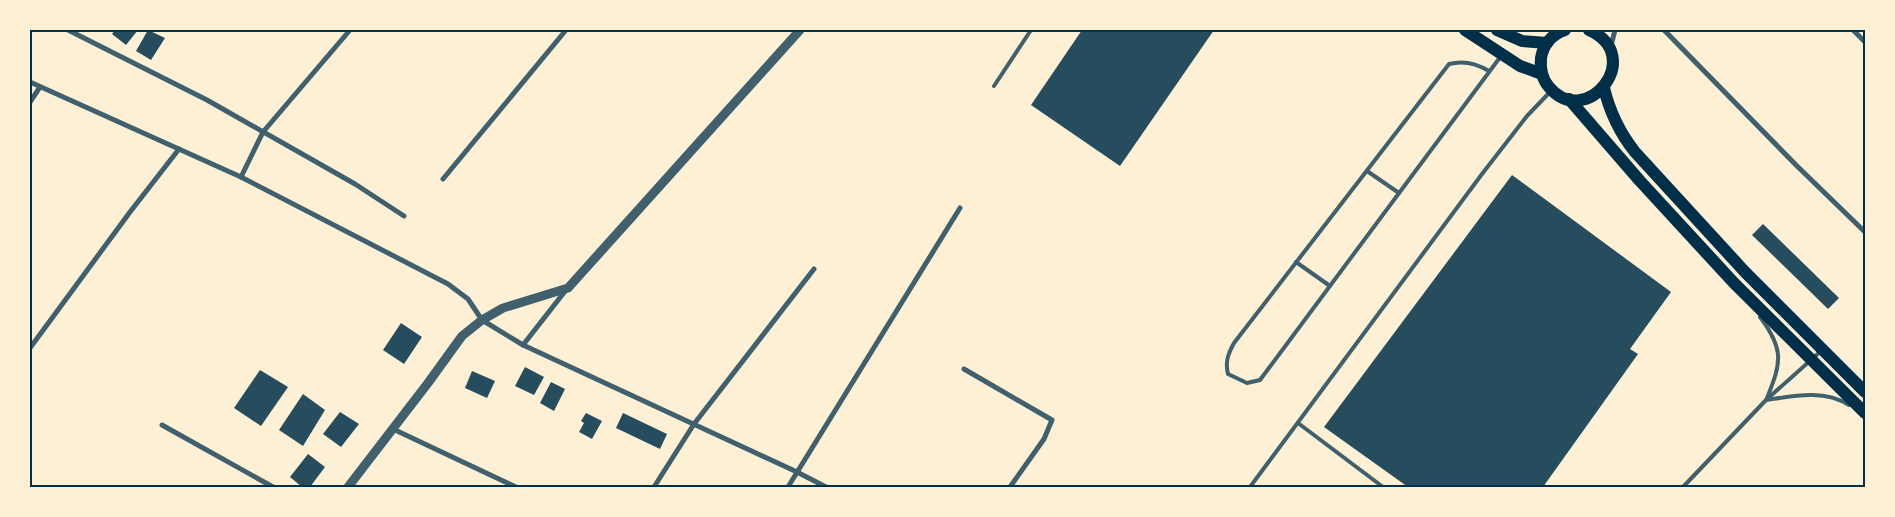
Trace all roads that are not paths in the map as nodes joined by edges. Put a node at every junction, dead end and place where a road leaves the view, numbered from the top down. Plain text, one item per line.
1 (68, 30) edge
2 (350, 30) edge
3 (566, 30) edge
4 (800, 30) edge
5 (1031, 30) edge
6 (1466, 30) edge
7 (1497, 30) edge
8 (1565, 30) edge
9 (1589, 30) edge
10 (1615, 30) edge
11 (1664, 30) edge
12 (1853, 30) edge
13 (1865, 42) edge
14 (1547, 43) junction
15 (1610, 49) junction
16 (1502, 54) junction
17 (1489, 71) junction
18 (1542, 74) junction
19 (30, 82) edge
20 (994, 86) dead end
21 (40, 87) junction
22 (1604, 88) junction
23 (1552, 90) junction
24 (1569, 99) junction
25 (30, 102) edge
26 (263, 132) junction
27 (179, 150) junction
28 (1366, 171) junction
29 (240, 177) junction
30 (442, 179) dead end
31 (1399, 193) junction
32 (960, 208) dead end
33 (404, 216) dead end
34 (1865, 232) edge
35 (1296, 262) junction
36 (814, 269) dead end
37 (1734, 283) junction
38 (1330, 286) junction
39 (568, 288) junction
40 (482, 320) junction
41 (523, 345) junction
42 (30, 348) edge
43 (1822, 350) junction
44 (1811, 361) junction
45 (964, 369) dead end
46 (1865, 392) edge
47 (1766, 400) junction
48 (1865, 414) edge
49 (1298, 423) junction
50 (162, 424) dead end
51 (694, 424) junction
52 (393, 429) junction
53 (797, 472) junction
54 (273, 487) edge
55 (348, 487) edge
56 (516, 487) edge
57 (654, 487) edge
58 (788, 487) edge
59 (826, 487) edge
60 (1010, 487) edge
61 (1250, 487) edge
62 (1383, 487) edge
63 (1683, 487) edge

1 - 26 street
2 - 26 street
3 - 30 street
4 - 39 street
5 - 20 lane
6 - 16 main road
7 - 14 main road
8 - 14 main road
9 - 15 main road
10 - 15 street
11 - 34 street
12 - 13 street
14 - 18 main road
15 - 22 main road
16 - 17 lane
16 - 18 main road
17 - 28 lane
17 - 31 lane
18 - 23 main road
19 - 21 street
21 - 25 street
21 - 27 street
22 - 24 main road
22 - 43 main road
23 - 24 main road
23 - 49 lane
24 - 37 main road
26 - 29 street
26 - 33 street
27 - 29 street
27 - 42 street
28 - 31 lane
28 - 35 lane
29 - 40 street
31 - 38 lane
32 - 53 street
35 - 38 lane
35 - 38 lane
36 - 51 street
37 - 44 main road
37 - 47 lane
39 - 40 street
39 - 41 street
40 - 41 street
40 - 52 street
41 - 51 street
43 - 44 lane
43 - 46 main road
44 - 47 lane
44 - 48 main road
45 - 60 street
47 - 48 lane
47 - 63 lane
49 - 61 lane
49 - 62 lane
50 - 54 street
51 - 53 street
51 - 57 street
52 - 55 street
52 - 56 street
53 - 58 street
53 - 59 street

